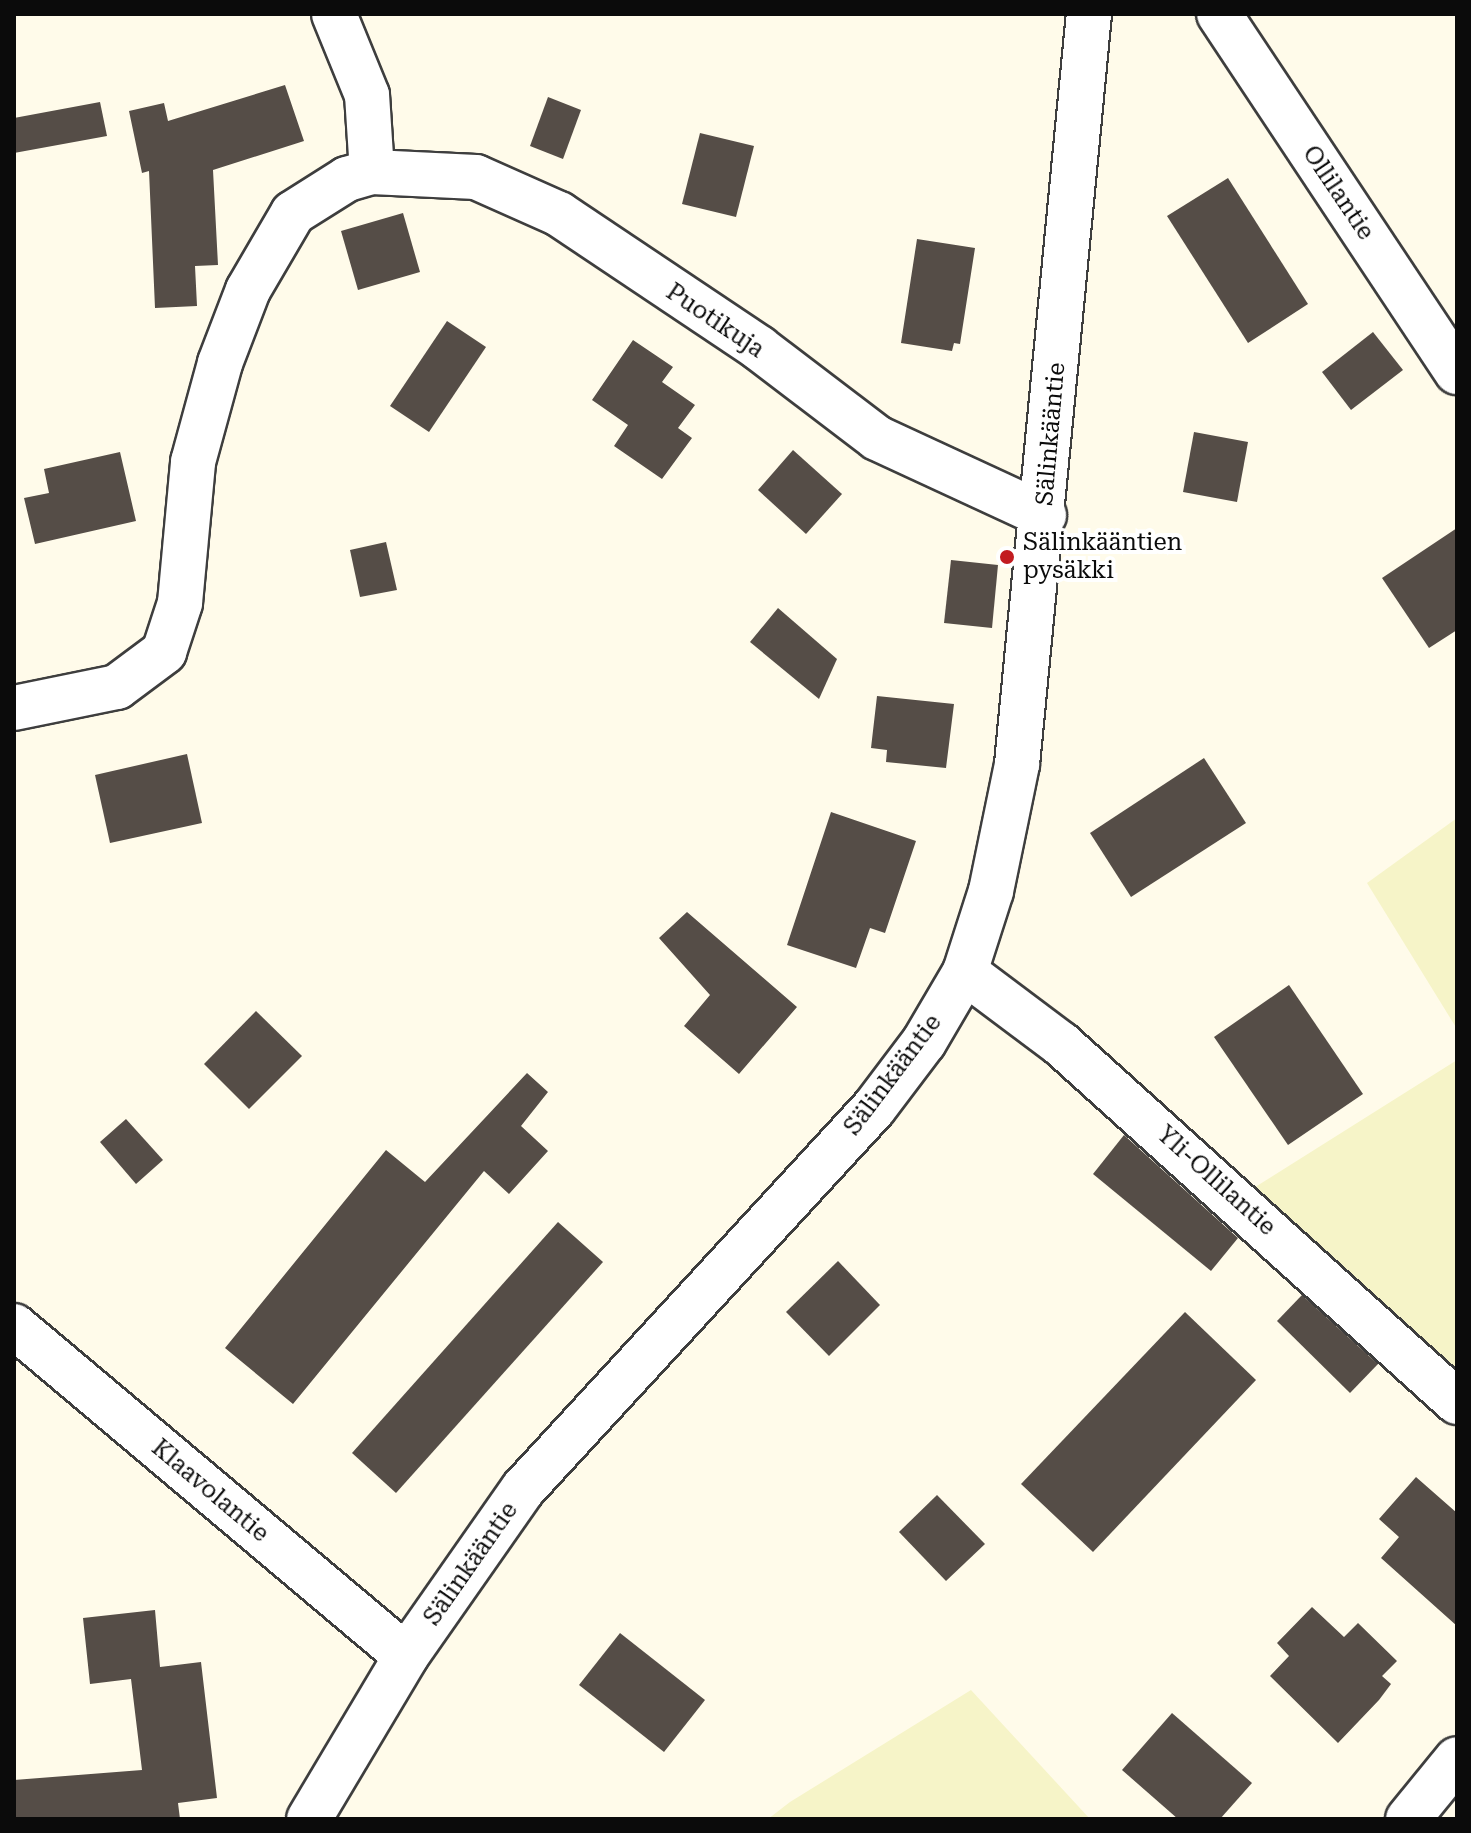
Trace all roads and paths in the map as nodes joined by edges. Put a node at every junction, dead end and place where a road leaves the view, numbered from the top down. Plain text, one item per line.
1 (334, 14) edge
2 (1089, 14) edge
3 (1219, 14) edge
4 (372, 172) junction
5 (1457, 372) edge
6 (1044, 515) junction
7 (14, 708) edge
8 (965, 972) junction
9 (14, 1326) edge
10 (1457, 1402) edge
11 (406, 1656) junction
12 (1457, 1759) edge
13 (309, 1819) edge
14 (1408, 1819) edge

1 - 4 street
2 - 6 street, Sälinkääntie
3 - 5 street, Ollilantie
4 - 6 street, Puotikuja
4 - 7 street, Puotikuja
6 - 8 street, Sälinkääntie
8 - 10 street, Yli-Ollilantie
8 - 11 street, Sälinkääntie
9 - 11 street, Klaavolantie
11 - 13 street, Sälinkääntie
12 - 14 street

